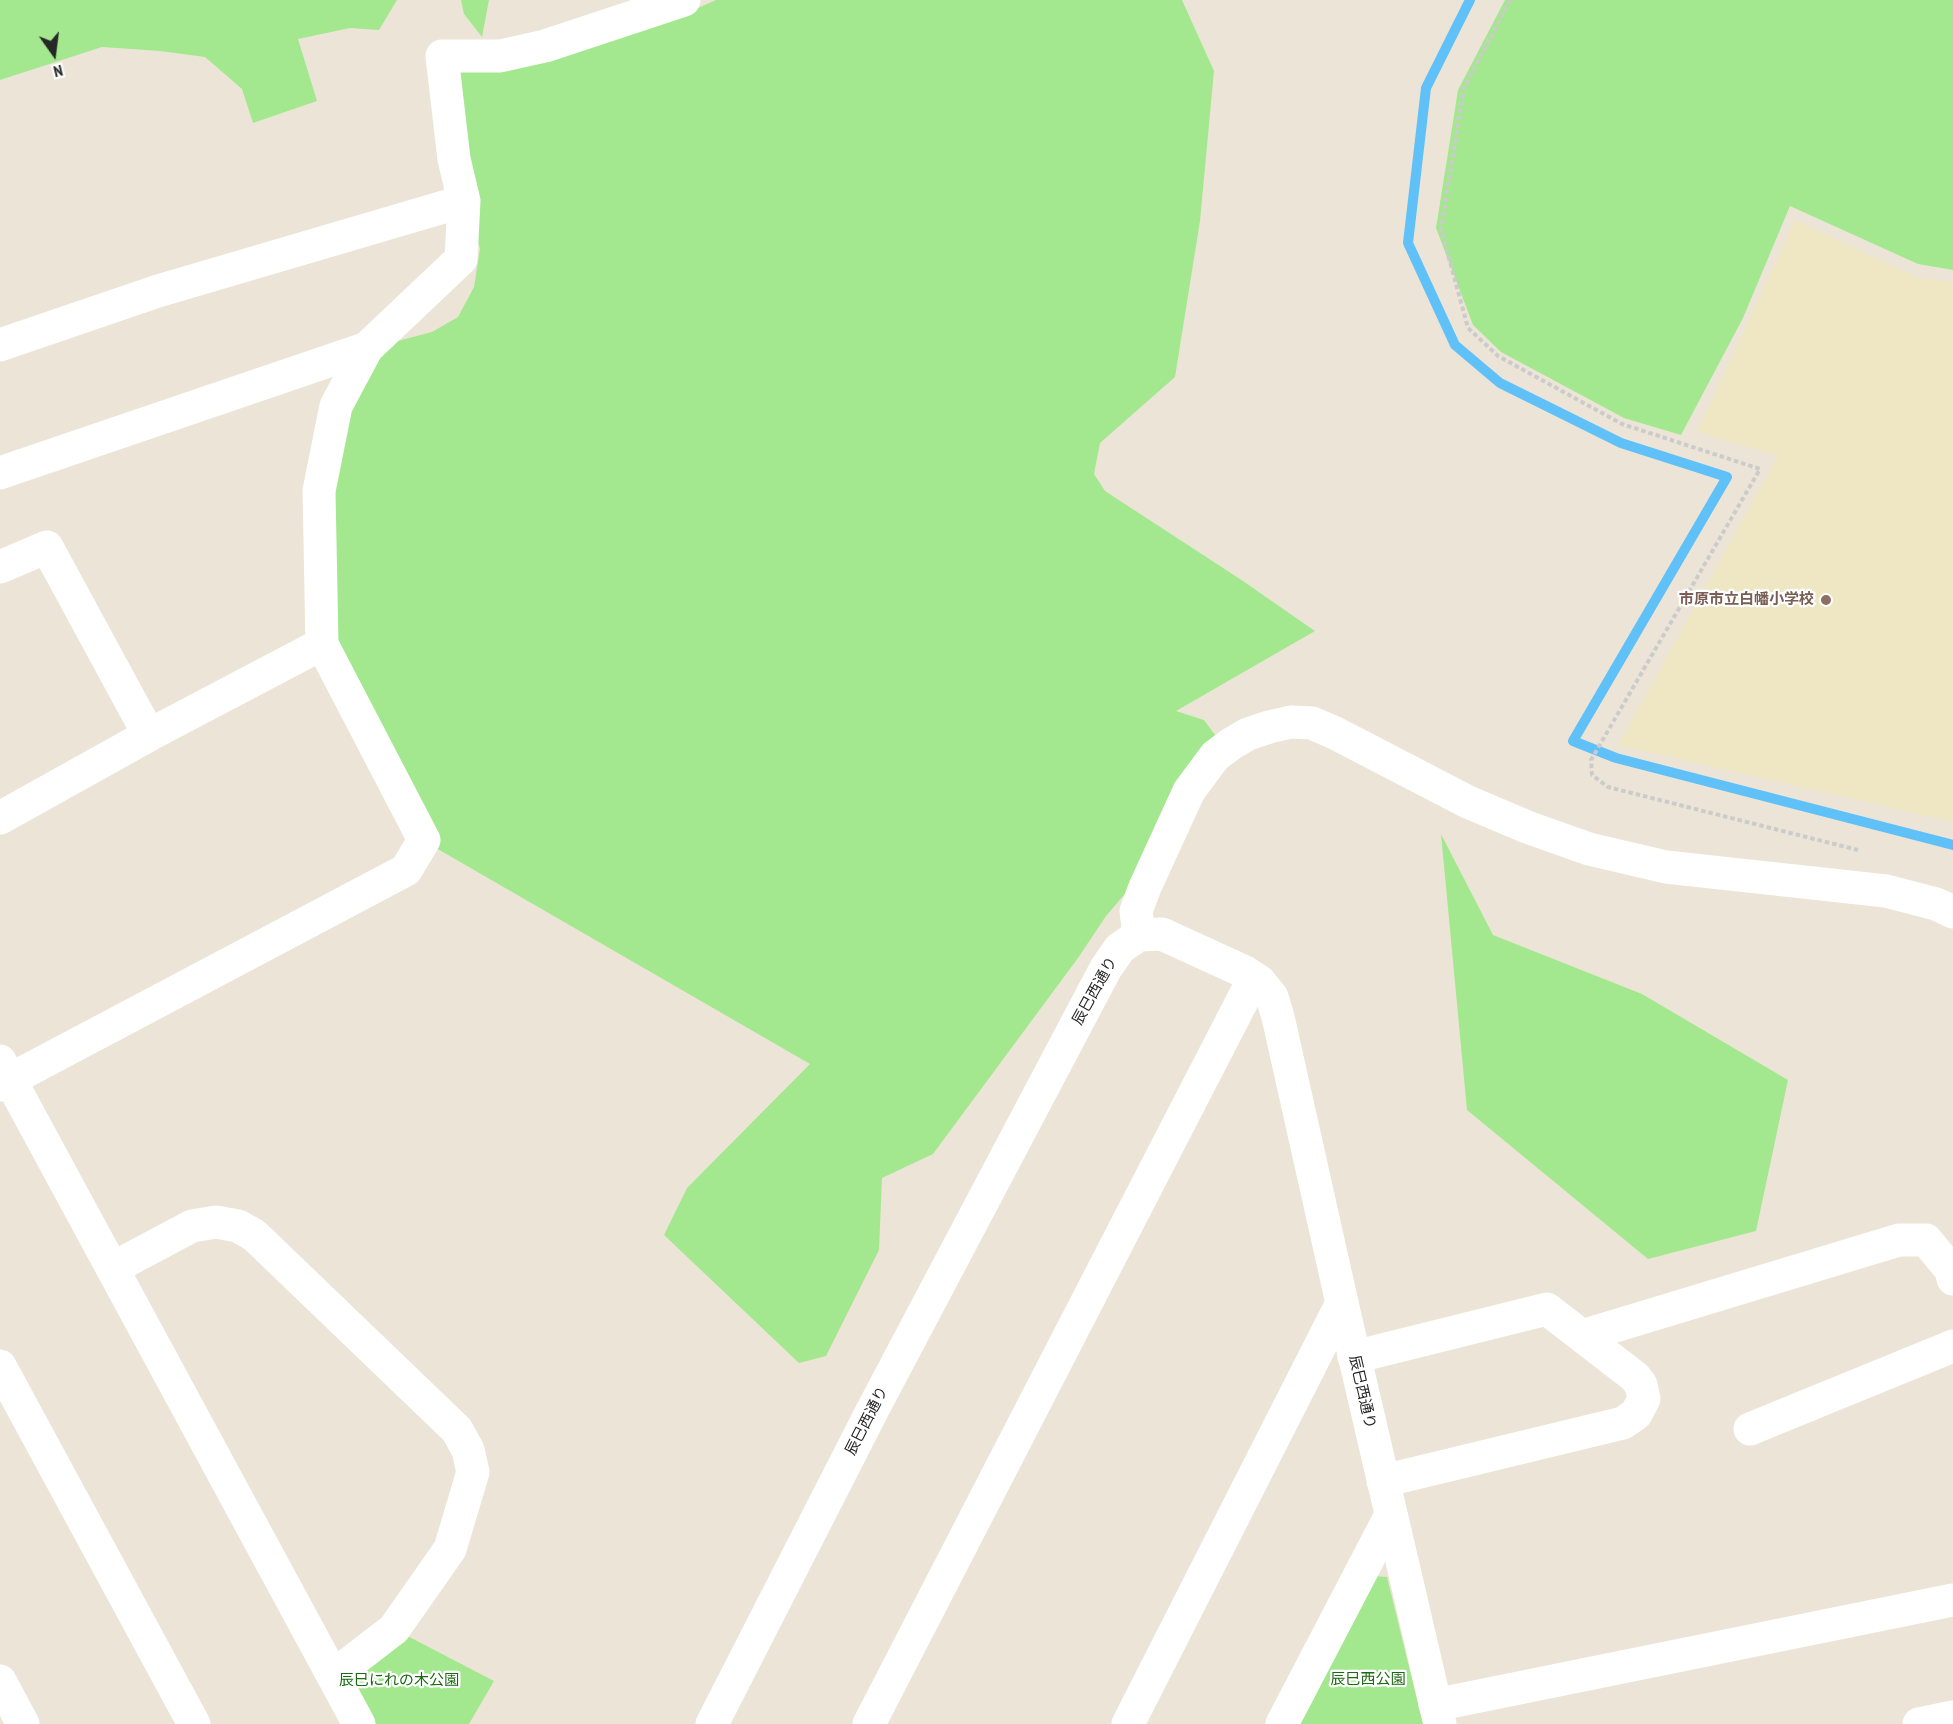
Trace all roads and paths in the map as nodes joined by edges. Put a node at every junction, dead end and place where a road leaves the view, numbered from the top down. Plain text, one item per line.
1 (684, 0) edge
2 (1510, 0) edge
3 (464, 201) junction
4 (0, 345) edge
5 (368, 348) junction
6 (0, 473) edge
7 (0, 567) edge
8 (322, 644) junction
9 (149, 735) junction
10 (2, 812) edge
11 (1860, 850) dead end
12 (1953, 912) edge
13 (1139, 935) junction
14 (1254, 978) junction
15 (4, 1075) edge
16 (113, 1268) junction
17 (1953, 1279) edge
18 (1342, 1303) junction
19 (1582, 1336) junction
20 (1953, 1346) edge
21 (1354, 1357) junction
22 (0, 1366) edge
23 (1750, 1429) dead end
24 (1383, 1481) junction
25 (1391, 1515) junction
26 (1953, 1600) edge
27 (333, 1676) junction
28 (0, 1681) edge
29 (1437, 1715) edge
30 (1953, 1717) edge
31 (23, 1724) edge
32 (194, 1724) edge
33 (359, 1724) edge
34 (712, 1724) edge
35 (869, 1724) edge
36 (1128, 1724) edge
37 (1282, 1724) edge
38 (1919, 1724) edge

1 - 3 street
2 - 11 path
3 - 4 street
3 - 5 street
5 - 6 street
5 - 8 street
7 - 9 street
8 - 9 street
8 - 15 street
9 - 10 street
12 - 13 street
13 - 14 street, 辰巳西通り
13 - 34 street, 辰巳西通り
14 - 18 street, 辰巳西通り
14 - 35 street
15 - 16 street
16 - 27 street
16 - 27 street
17 - 19 street
18 - 21 street, 辰巳西通り
18 - 36 street
19 - 21 street
19 - 24 street
20 - 23 street
21 - 24 street, 辰巳西通り
22 - 32 street
24 - 25 street, 辰巳西通り
25 - 29 street, 辰巳西通り
25 - 37 street
26 - 29 street
27 - 33 street
28 - 31 street
30 - 38 street

